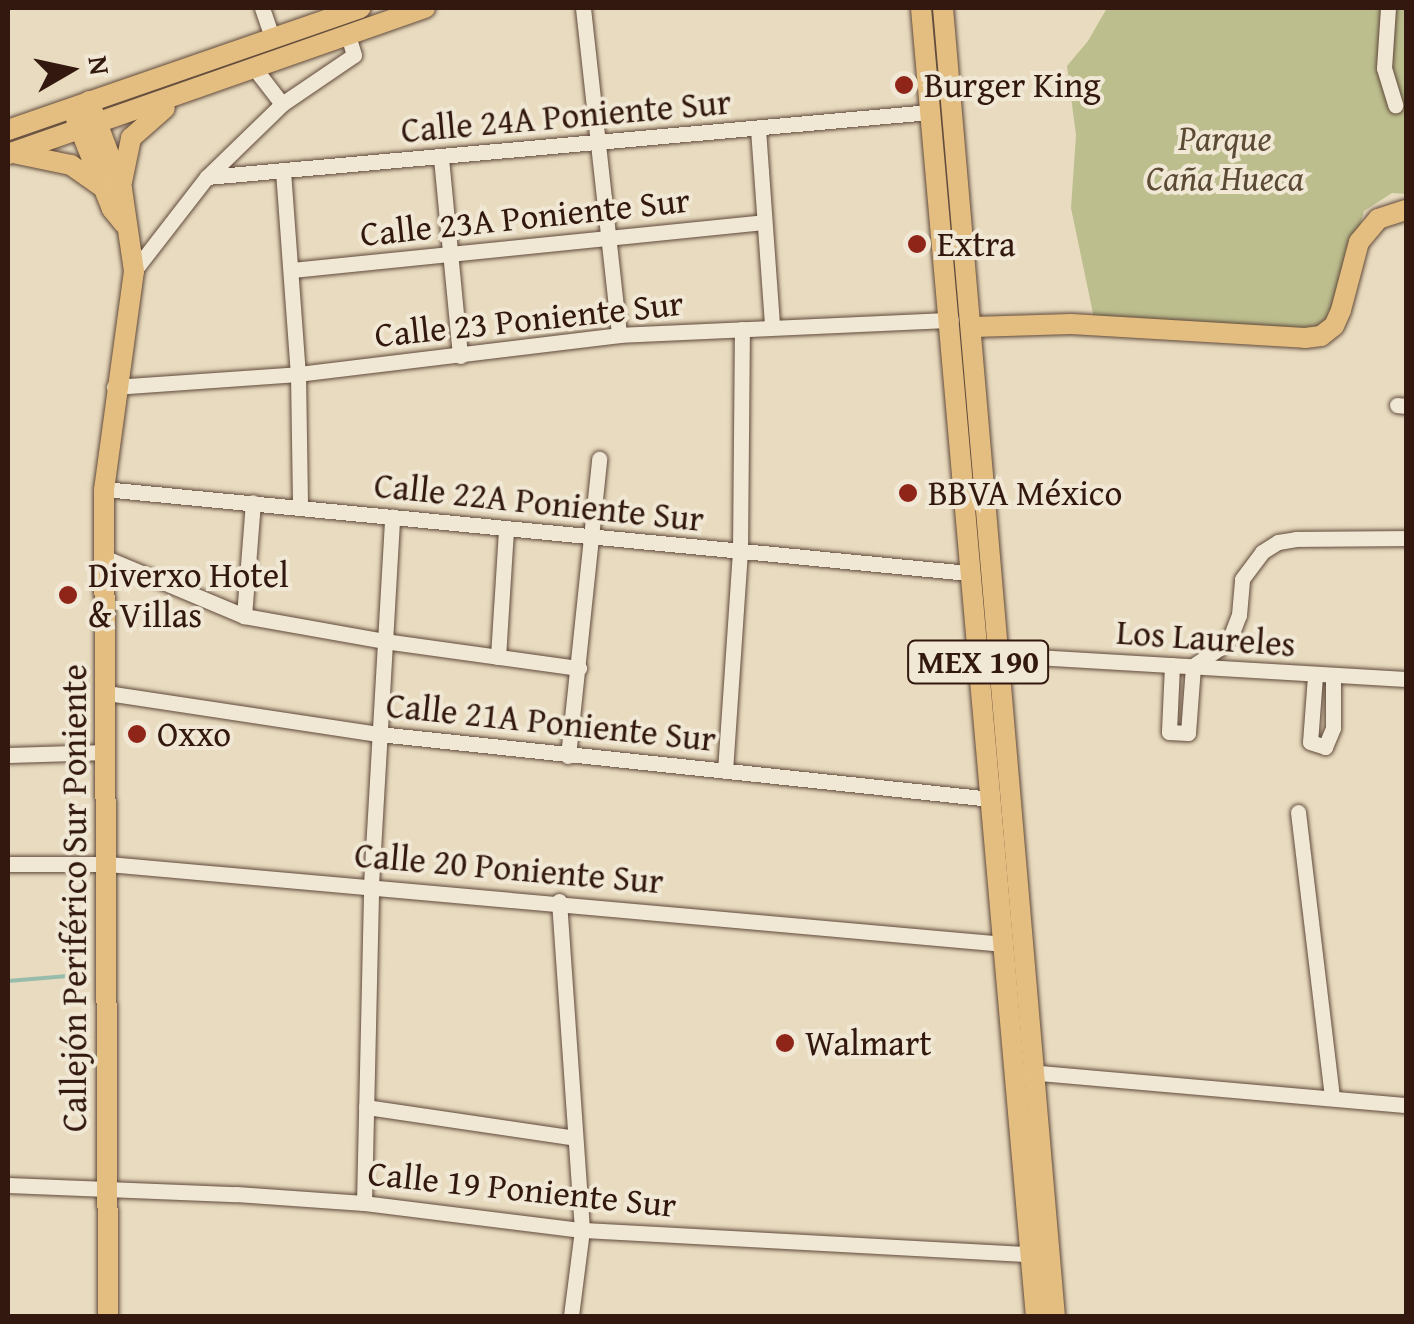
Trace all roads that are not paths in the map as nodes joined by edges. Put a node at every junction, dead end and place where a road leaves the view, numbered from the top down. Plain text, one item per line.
1 (262, 8) edge
2 (360, 8) edge
3 (425, 8) edge
4 (583, 8) edge
5 (921, 8) edge
6 (943, 8) edge
7 (1388, 8) edge
8 (348, 35) junction
9 (272, 37) junction
10 (255, 69) junction
11 (194, 91) junction
12 (81, 104) junction
13 (282, 104) junction
14 (1395, 105) dead end
15 (930, 112) junction
16 (88, 126) junction
17 (758, 129) junction
18 (8, 130) edge
19 (601, 141) junction
20 (10, 153) edge
21 (441, 158) junction
22 (283, 171) junction
23 (206, 177) junction
24 (112, 188) junction
25 (1406, 210) edge
26 (764, 222) junction
27 (611, 238) junction
28 (450, 256) junction
29 (134, 270) junction
30 (292, 270) junction
31 (951, 320) junction
32 (772, 326) junction
33 (973, 327) junction
34 (742, 329) junction
35 (619, 335) junction
36 (460, 356) junction
37 (298, 374) junction
38 (114, 387) junction
39 (600, 459) dead end
40 (104, 489) junction
41 (252, 502) junction
42 (300, 507) junction
43 (392, 518) junction
44 (506, 531) junction
45 (1406, 538) edge
46 (590, 539) junction
47 (740, 551) junction
48 (106, 558) junction
49 (968, 573) junction
50 (244, 616) junction
51 (384, 641) junction
52 (1001, 655) junction
53 (498, 657) junction
54 (1172, 665) junction
55 (1194, 666) junction
56 (580, 668) junction
57 (1315, 676) junction
58 (1333, 676) junction
59 (1406, 679) edge
60 (106, 693) junction
61 (379, 734) junction
62 (108, 752) junction
63 (8, 755) edge
64 (568, 756) junction
65 (725, 771) junction
66 (991, 799) junction
67 (1298, 812) dead end
68 (8, 864) edge
69 (108, 864) junction
70 (372, 886) junction
71 (559, 901) junction
72 (1004, 944) junction
73 (1025, 1072) junction
74 (1332, 1098) junction
75 (1406, 1105) edge
76 (366, 1106) junction
77 (576, 1138) junction
78 (8, 1185) edge
79 (108, 1190) junction
80 (364, 1202) junction
81 (582, 1230) junction
82 (1031, 1254) junction
83 (108, 1316) edge
84 (570, 1316) edge
85 (1036, 1316) edge
86 (1055, 1316) edge

1 - 9 street
2 - 9 main road
3 - 8 main road
4 - 19 street
5 - 15 main road, MEX 190
6 - 33 main road, MEX 190
7 - 14 street
8 - 10 main road
8 - 13 street, Callejón Periférico Sur Poniente
9 - 12 main road
10 - 11 main road
10 - 13 street
11 - 16 main road
11 - 24 main road
12 - 16 main road
12 - 18 main road
13 - 23 street, Callejón Periférico Sur Poniente
15 - 17 street, Calle 24A Poniente Sur
15 - 31 main road, MEX 190
16 - 20 main road
16 - 24 main road
17 - 19 street, Calle 24A Poniente Sur
17 - 26 street
19 - 21 street, Calle 24A Poniente Sur
19 - 27 street
20 - 24 main road
21 - 22 street, Calle 24A Poniente Sur
21 - 28 street
22 - 23 street, Calle 24A Poniente Sur
22 - 30 street
23 - 29 street, Callejón Periférico Sur Poniente
24 - 29 main road
25 - 33 main road
26 - 27 street, Calle 23A Poniente Sur
26 - 32 street
27 - 28 street, Calle 23A Poniente Sur
27 - 35 street
28 - 30 street, Calle 23A Poniente Sur
28 - 36 street
29 - 38 main road, Callejón Periférico Sur Poniente
30 - 37 street
31 - 32 street, Calle 23 Poniente Sur
31 - 49 main road, MEX 190
32 - 34 street, Calle 23 Poniente Sur
33 - 52 main road, MEX 190
34 - 35 street, Calle 23 Poniente Sur
34 - 47 street
35 - 36 street, Calle 23 Poniente Sur
36 - 37 street, Calle 23 Poniente Sur
37 - 38 street, Calle 23 Poniente Sur
37 - 42 street
38 - 40 main road, Callejón Periférico Sur Poniente
39 - 46 street
40 - 41 street, Calle 22A Poniente Sur
40 - 48 main road, Callejón Periférico Sur Poniente
41 - 42 street, Calle 22A Poniente Sur
41 - 50 street
42 - 43 street, Calle 22A Poniente Sur
43 - 44 street, Calle 22A Poniente Sur
43 - 51 street
44 - 46 street, Calle 22A Poniente Sur
44 - 53 street
45 - 55 street
46 - 47 street, Calle 22A Poniente Sur
46 - 56 street
47 - 49 street, Calle 22A Poniente Sur
47 - 65 street
48 - 50 street
48 - 60 main road, Callejón Periférico Sur Poniente
49 - 66 main road, MEX 190
50 - 51 street
51 - 53 street
51 - 61 street
52 - 54 street, Los Laureles
52 - 73 main road, MEX 190
53 - 56 street
54 - 55 street, Los Laureles
54 - 55 street
55 - 57 street, Los Laureles
56 - 64 street
57 - 58 street, Los Laureles
57 - 58 street
58 - 59 street, Los Laureles
60 - 61 street, Calle 21A Poniente Sur
60 - 62 main road, Callejón Periférico Sur Poniente
61 - 64 street, Calle 21A Poniente Sur
61 - 70 street
62 - 63 street
62 - 69 main road, Callejón Periférico Sur Poniente
64 - 65 street, Calle 21A Poniente Sur
65 - 66 street, Calle 21A Poniente Sur
66 - 72 main road, MEX 190
67 - 74 street
68 - 69 street, Calle 20 Poniente Sur
69 - 70 street, Calle 20 Poniente Sur
69 - 79 main road, Callejón Periférico Sur Poniente
70 - 71 street, Calle 20 Poniente Sur
70 - 76 street
71 - 72 street, Calle 20 Poniente Sur
71 - 77 street
72 - 73 main road, MEX 190
73 - 74 street
73 - 82 main road, MEX 190
73 - 86 main road, MEX 190
74 - 75 street
76 - 77 street
76 - 80 street
77 - 81 street
78 - 79 street, Calle 19 Poniente Sur
79 - 80 street, Calle 19 Poniente Sur
79 - 83 main road, Callejón Periférico Sur Poniente
80 - 81 street, Calle 19 Poniente Sur
81 - 82 street, Calle 19 Poniente Sur
81 - 84 street
82 - 85 main road, MEX 190

